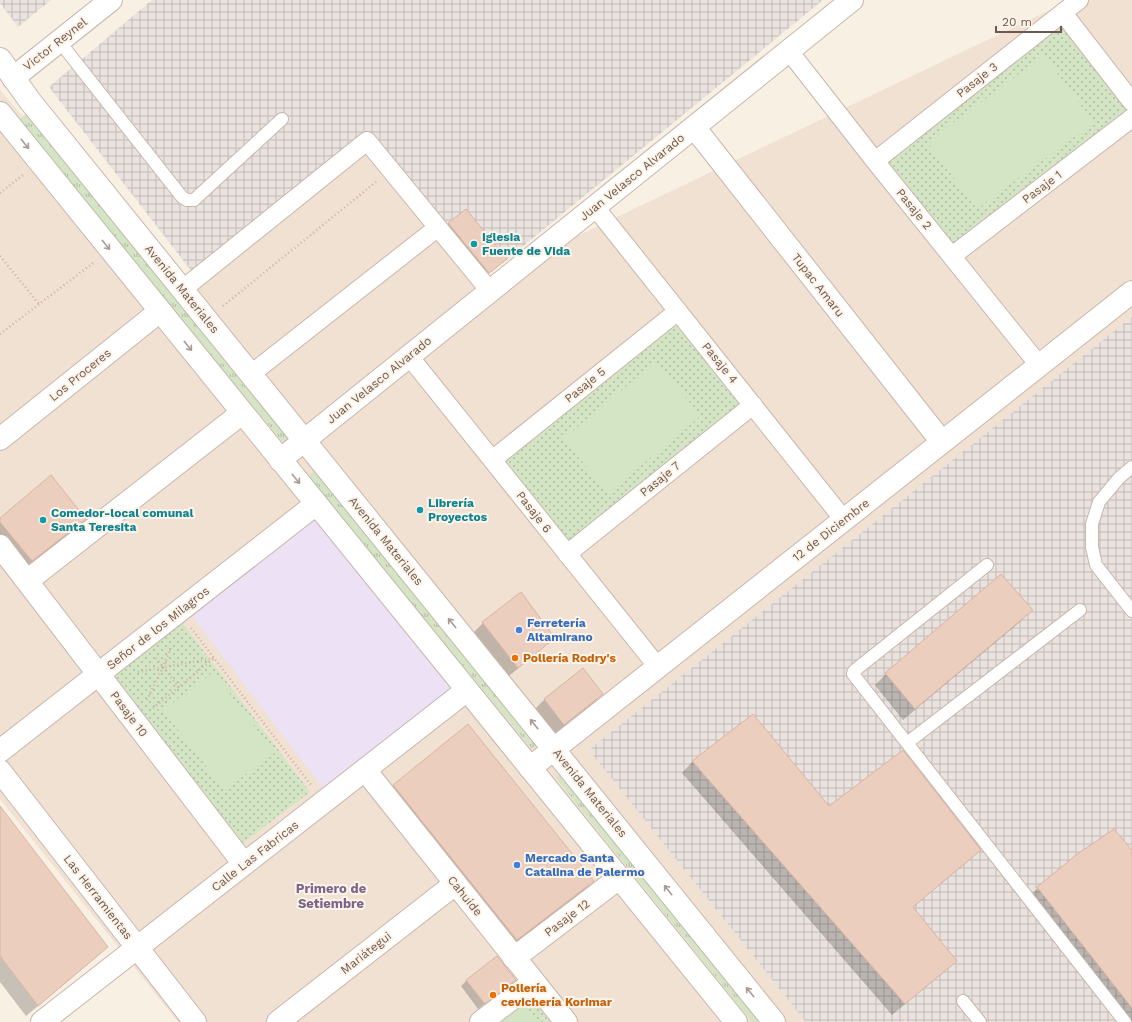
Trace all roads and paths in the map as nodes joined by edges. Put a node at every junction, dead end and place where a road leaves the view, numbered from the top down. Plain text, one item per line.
1 (111, 0) edge
2 (852, 0) edge
3 (1079, 0) edge
4 (1063, 13) junction
5 (59, 41) junction
6 (789, 51) junction
7 (0, 59) edge
8 (7, 83) edge
9 (1132, 102) edge
10 (0, 113) edge
11 (1132, 118) edge
12 (282, 119) dead end
13 (694, 127) junction
14 (875, 161) junction
15 (39, 162) junction
16 (377, 182) dead end
17 (0, 193) edge
18 (595, 207) junction
19 (437, 228) junction
20 (110, 250) junction
21 (0, 256) edge
22 (952, 256) junction
23 (183, 289) junction
24 (490, 291) junction
25 (1132, 292) edge
26 (39, 304) junction
27 (160, 311) junction
28 (678, 311) junction
29 (206, 319) junction
30 (0, 334) edge
31 (409, 356) junction
32 (1039, 365) junction
33 (251, 374) junction
34 (753, 405) junction
35 (242, 413) junction
36 (0, 439) edge
37 (305, 440) junction
38 (942, 442) junction
39 (280, 460) junction
40 (492, 460) junction
41 (1132, 467) edge
42 (316, 504) junction
43 (844, 520) junction
44 (0, 546) edge
45 (567, 554) junction
46 (988, 565) dead end
47 (27, 581) junction
48 (1080, 610) dead end
49 (1132, 611) edge
50 (179, 612) junction
51 (172, 645) dead end
52 (154, 656) dead end
53 (214, 658) junction
54 (163, 667) junction
55 (658, 667) junction
56 (101, 676) junction
57 (179, 687) junction
58 (467, 690) junction
59 (136, 722) junction
60 (907, 743) junction
61 (554, 750) junction
62 (0, 752) edge
63 (530, 768) junction
64 (365, 770) junction
65 (4, 784) edge
66 (324, 802) junction
67 (244, 864) junction
68 (619, 878) junction
69 (455, 884) junction
70 (137, 948) junction
71 (514, 958) junction
72 (534, 982) junction
73 (963, 1001) dead end
74 (42, 1022) edge
75 (195, 1022) edge
76 (278, 1022) edge
77 (481, 1022) edge
78 (566, 1022) edge
79 (736, 1022) edge
80 (774, 1022) edge
81 (980, 1022) edge
82 (1125, 1022) edge

1 - 5 street, Victor Reynel
2 - 6 street, Juan Velasco Alvarado
3 - 4 street, Pasaje 3
4 - 9 street
4 - 14 street, Pasaje 3
5 - 8 street, Victor Reynel
5 - 12 lane
6 - 13 street, Juan Velasco Alvarado
6 - 14 street, Pasaje 2
7 - 8 street, Avenida Materiales
8 - 23 street, Avenida Materiales
10 -> 15 street
11 - 22 street, Pasaje 1
13 - 18 street, Juan Velasco Alvarado
13 - 38 street, Tupac Amaru
14 - 22 street, Pasaje 2
15 - 17 path
15 -> 20 street
16 - 29 path
18 - 24 street, Juan Velasco Alvarado
18 - 28 street, Pasaje 4
19 - 23 street
19 - 24 street
19 - 33 street
20 - 26 path
20 - 27 street
21 - 26 path
22 - 32 street, Pasaje 2
23 - 29 street, Avenida Materiales
24 - 31 street, Juan Velasco Alvarado
25 - 32 street, 12 de Diciembre
26 - 30 path
27 -> 35 street
27 - 36 street, Los Proceres
28 - 34 street, Pasaje 4
28 - 40 street, Pasaje 5
29 - 33 street, Avenida Materiales
31 - 37 street, Juan Velasco Alvarado
31 - 40 street, Pasaje 6
32 - 38 street, 12 de Diciembre
33 - 37 street, Avenida Materiales
34 - 43 street, Pasaje 4
34 - 45 street, Pasaje 7
35 - 39 street
35 - 47 street
37 - 39 street, Juan Velasco Alvarado
61 -> 37 street, Avenida Materiales
38 - 43 street, 12 de Diciembre
39 -> 42 street
40 - 45 street, Pasaje 6
41 - 49 lane
42 - 50 street, Señor de los Milagros
42 - 58 street
43 - 55 street, 12 de Diciembre
44 - 47 street, Pasaje 10
45 - 55 street, Pasaje 6
46 - 60 lane
47 - 56 street, Pasaje 10
48 - 60 lane
50 - 53 path
50 - 56 street, Señor de los Milagros
51 - 54 path
52 - 54 path
53 - 54 path
53 - 57 path
53 - 66 path
54 - 56 path
54 - 57 path
54 - 59 path
55 - 61 street, 12 de Diciembre
56 - 59 street, Pasaje 10
56 - 62 street, Señor de los Milagros
57 - 59 path
58 - 63 street
58 - 64 street, Calle Las Fabricas
59 - 67 street, Pasaje 10
60 - 82 lane
61 - 63 street, 12 de Diciembre
80 -> 61 street, Avenida Materiales
63 - 68 street
64 - 66 street, Calle Las Fabricas
64 - 69 street, Cahuide
65 - 70 street, Las Herramientas
66 - 67 street, Calle Las Fabricas
67 - 70 street, Calle Las Fabricas
68 - 71 street, Pasaje 12
68 - 79 street
69 - 71 street, Cahuide
69 - 76 street, Mariátegui
70 - 74 street, Calle Las Fabricas
70 - 75 street, Las Herramientas
71 - 72 street, Cahuide
72 - 77 street
72 - 78 street, Cahuide
73 - 81 lane

